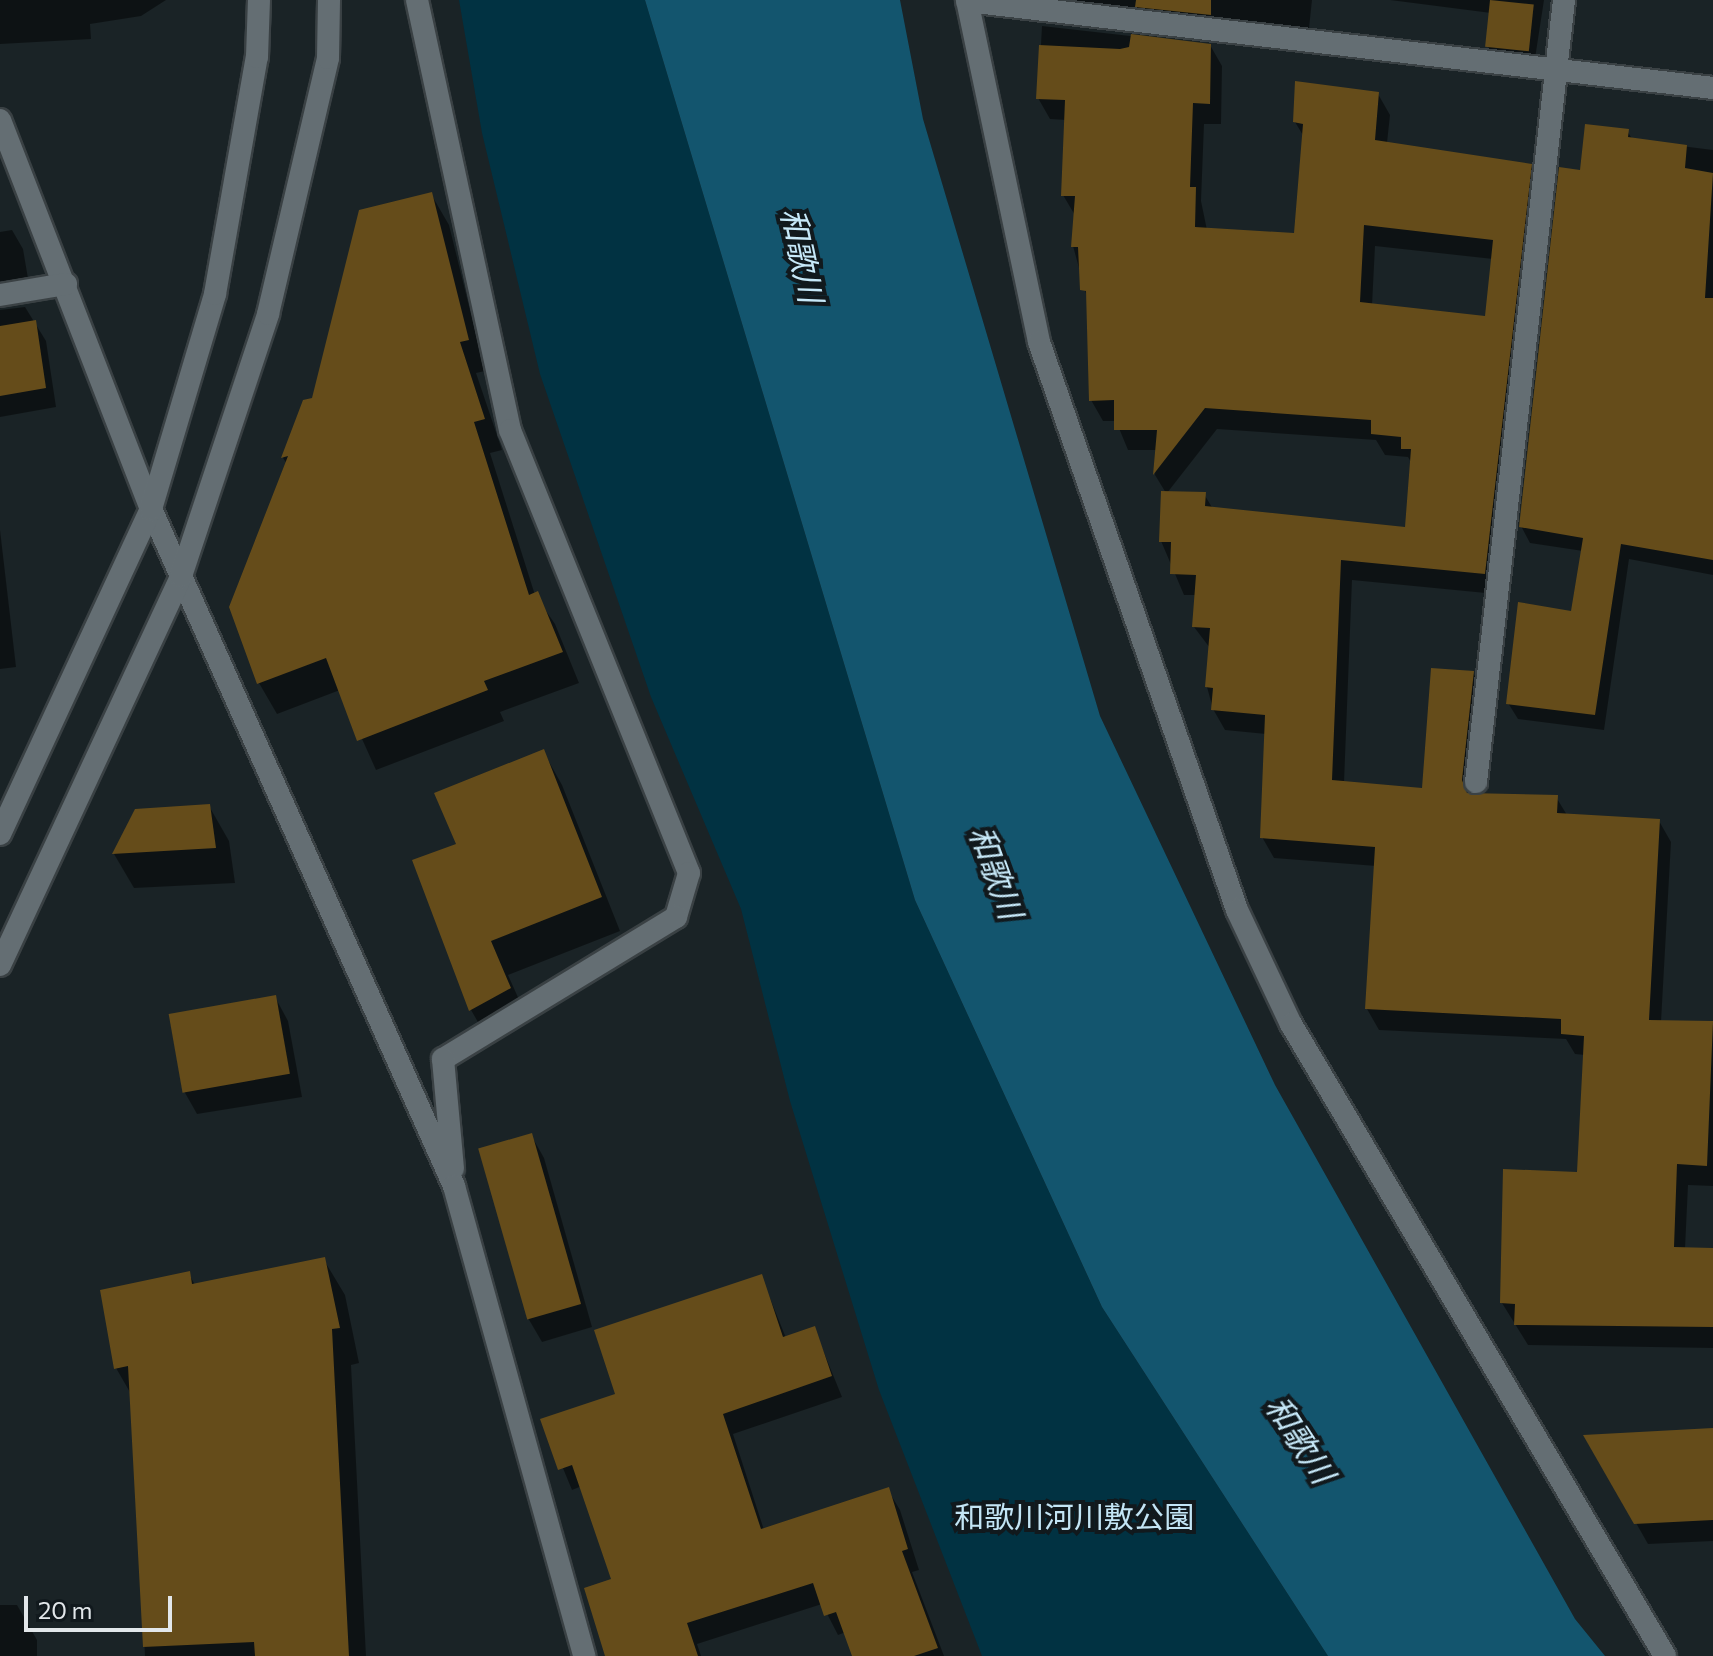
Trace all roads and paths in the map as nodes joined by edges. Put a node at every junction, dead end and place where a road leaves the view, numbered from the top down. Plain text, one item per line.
1 (259, 0) edge
2 (329, 0) edge
3 (417, 0) edge
4 (967, 0) edge
5 (1564, 0) edge
6 (1557, 69) junction
7 (1713, 88) edge
8 (0, 120) edge
9 (66, 284) junction
10 (0, 295) edge
11 (151, 509) junction
12 (181, 576) junction
13 (1476, 782) dead end
14 (0, 834) edge
15 (0, 965) edge
16 (454, 1186) junction
17 (584, 1656) edge
18 (1665, 1656) edge

1 - 11 street
2 - 12 street
3 - 16 street
4 - 6 street
4 - 18 street
5 - 6 street
6 - 7 street
6 - 13 street
8 - 9 street
9 - 10 street
9 - 11 street
11 - 12 street
11 - 14 street
12 - 15 street
12 - 16 street
16 - 17 street

